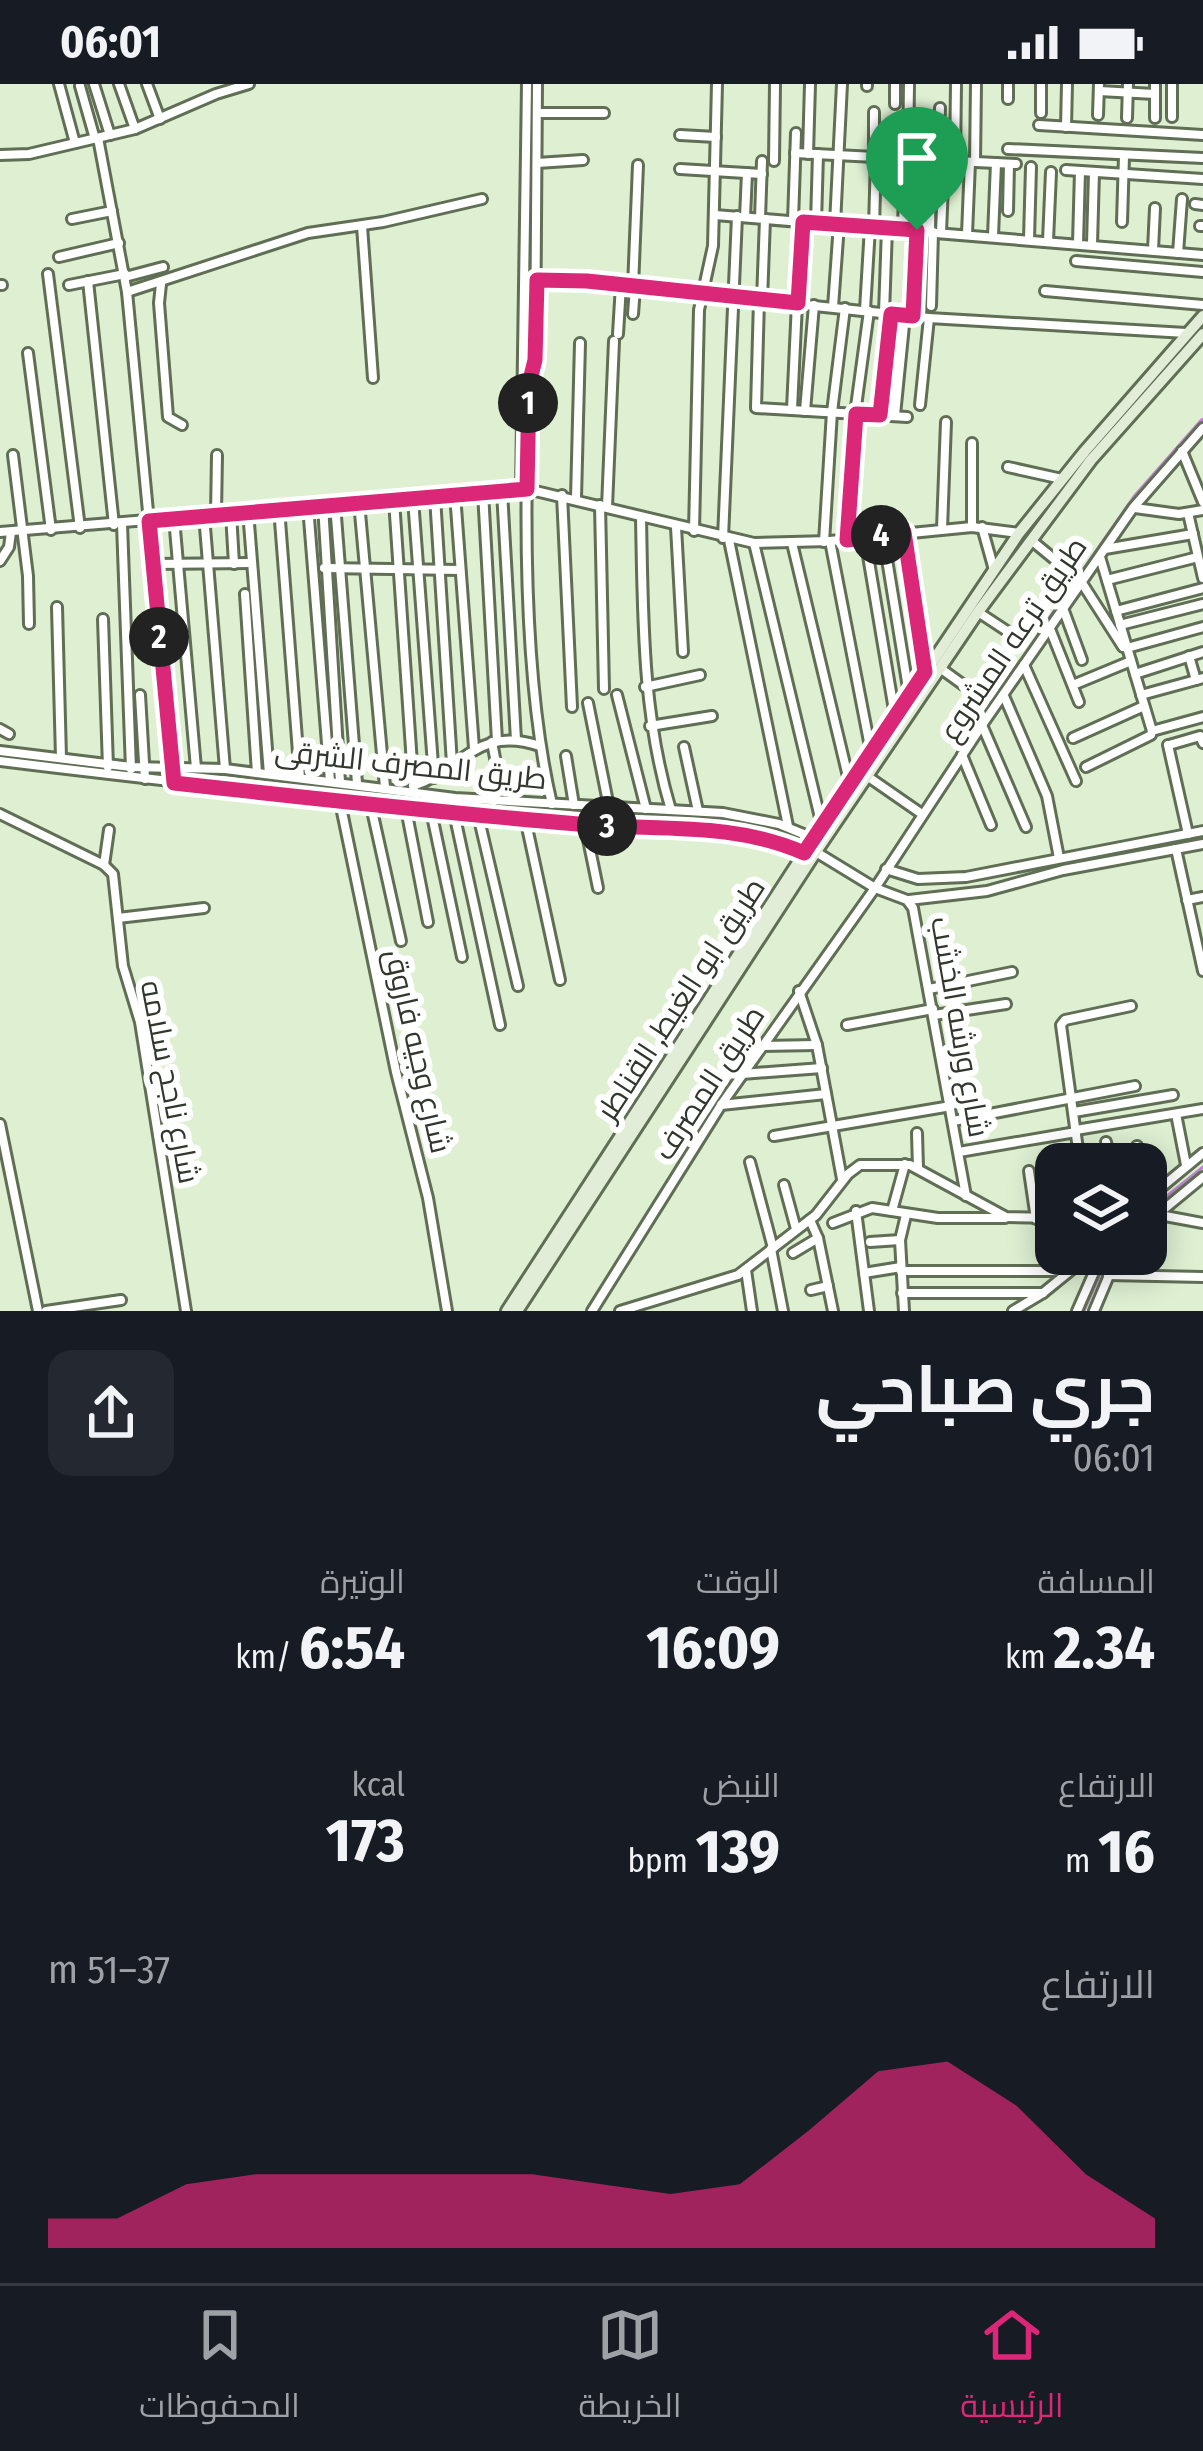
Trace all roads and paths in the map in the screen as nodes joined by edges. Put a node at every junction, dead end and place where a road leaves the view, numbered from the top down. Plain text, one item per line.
1 (59, 84) edge
2 (94, 84) edge
3 (119, 84) edge
4 (147, 84) edge
5 (249, 84) edge
6 (527, 84) edge
7 (537, 84) edge
8 (717, 84) edge
9 (775, 84) edge
10 (810, 84) edge
11 (842, 84) edge
12 (896, 84) edge
13 (909, 84) edge
14 (956, 84) edge
15 (976, 84) edge
16 (1008, 84) edge
17 (1041, 84) edge
18 (1067, 84) edge
19 (1172, 84) edge
20 (80, 86) edge
21 (1099, 87) edge
22 (1128, 88) edge
23 (1155, 89) edge
24 (1008, 98) dead end
25 (895, 104) dead end
26 (940, 108) dead end
27 (874, 112) dead end
28 (537, 113) junction
29 (604, 113) dead end
30 (1041, 113) dead end
31 (1099, 115) dead end
32 (1172, 117) dead end
33 (1127, 118) dead end
34 (1155, 118) dead end
35 (160, 119) junction
36 (1039, 125) dead end
37 (1066, 127) junction
38 (135, 129) junction
39 (796, 133) dead end
40 (110, 135) junction
41 (680, 135) dead end
42 (1203, 136) edge
43 (716, 137) junction
44 (96, 138) junction
45 (922, 141) dead end
46 (939, 142) junction
47 (74, 143) junction
48 (1008, 148) dead end
49 (795, 153) junction
50 (0, 154) edge
51 (813, 154) junction
52 (838, 155) junction
53 (875, 157) junction
54 (1124, 157) junction
55 (1203, 158) edge
56 (906, 159) junction
57 (583, 160) dead end
58 (762, 160) dead end
59 (942, 160) junction
60 (774, 161) dead end
61 (972, 162) junction
62 (537, 163) junction
63 (995, 163) junction
64 (638, 165) dead end
65 (1030, 167) dead end
66 (680, 169) dead end
67 (1066, 170) dead end
68 (716, 171) junction
69 (1080, 171) junction
70 (1051, 172) dead end
71 (1094, 172) junction
72 (747, 173) junction
73 (1124, 174) junction
74 (762, 175) junction
75 (1203, 179) edge
76 (482, 199) dead end
77 (1182, 199) dead end
78 (1155, 208) dead end
79 (112, 211) junction
80 (1008, 212) dead end
81 (715, 215) junction
82 (741, 217) junction
83 (72, 219) dead end
84 (763, 219) junction
85 (798, 221) junction
86 (1122, 222) dead end
87 (816, 223) junction
88 (837, 224) junction
89 (362, 226) junction
90 (872, 227) junction
91 (887, 228) junction
92 (903, 229) junction
93 (917, 230) junction
94 (935, 232) junction
95 (968, 234) junction
96 (994, 236) junction
97 (1029, 239) junction
98 (1048, 241) junction
99 (118, 243) junction
100 (1078, 243) junction
101 (1092, 244) junction
102 (1153, 250) junction
103 (1178, 253) junction
104 (1203, 255) edge
105 (58, 257) dead end
106 (1076, 261) dead end
107 (163, 267) dead end
108 (1203, 272) edge
109 (48, 274) dead end
110 (125, 275) junction
111 (537, 280) junction
112 (88, 281) junction
113 (161, 284) junction
114 (69, 285) dead end
115 (621, 285) junction
116 (634, 287) junction
117 (1045, 291) dead end
118 (127, 292) junction
119 (701, 295) junction
120 (733, 299) junction
121 (760, 300) junction
122 (798, 303) junction
123 (814, 305) junction
124 (1203, 305) edge
125 (931, 306) dead end
126 (833, 307) junction
127 (845, 308) junction
128 (867, 310) junction
129 (887, 313) junction
130 (634, 314) dead end
131 (909, 316) junction
132 (1203, 316) edge
133 (929, 318) junction
134 (1188, 334) junction
135 (1203, 334) edge
136 (580, 343) dead end
137 (28, 353) dead end
138 (373, 378) dead end
139 (920, 405) dead end
140 (792, 410) junction
141 (806, 411) junction
142 (832, 412) junction
143 (856, 414) junction
144 (880, 415) junction
145 (895, 416) junction
146 (907, 417) dead end
147 (946, 422) dead end
148 (182, 425) dead end
149 (1203, 428) edge
150 (972, 443) dead end
151 (1182, 451) junction
152 (13, 455) dead end
153 (217, 455) dead end
154 (1008, 467) dead end
155 (1062, 479) junction
156 (524, 489) junction
157 (502, 490) junction
158 (483, 492) junction
159 (455, 494) junction
160 (562, 495) junction
161 (434, 497) junction
162 (576, 498) junction
163 (413, 499) junction
164 (394, 500) junction
165 (359, 502) junction
166 (335, 504) junction
167 (323, 505) junction
168 (308, 506) junction
169 (603, 506) junction
170 (1203, 506) edge
171 (279, 508) junction
172 (1133, 508) junction
173 (248, 511) junction
174 (231, 513) junction
175 (1188, 513) junction
176 (216, 514) junction
177 (204, 515) junction
178 (641, 517) junction
179 (174, 518) junction
180 (149, 521) junction
181 (118, 525) junction
182 (676, 526) junction
183 (977, 527) junction
184 (80, 528) junction
185 (942, 529) junction
186 (51, 530) junction
187 (694, 531) junction
188 (6, 532) edge
189 (22, 532) junction
190 (904, 532) junction
191 (1193, 534) junction
192 (883, 535) junction
193 (1024, 536) junction
194 (865, 538) junction
195 (726, 539) junction
196 (847, 540) junction
197 (827, 541) junction
198 (792, 543) junction
199 (754, 544) junction
200 (1101, 553) junction
201 (1198, 557) junction
202 (0, 561) edge
203 (252, 563) junction
204 (153, 564) junction
205 (178, 564) junction
206 (208, 564) junction
207 (234, 564) junction
208 (366, 567) junction
209 (399, 567) junction
210 (314, 568) junction
211 (327, 568) junction
212 (340, 568) junction
213 (417, 568) junction
214 (1065, 568) dead end
215 (439, 569) junction
216 (460, 570) junction
217 (994, 570) junction
218 (1203, 578) edge
219 (1106, 580) junction
220 (1082, 583) junction
221 (1203, 589) edge
222 (245, 594) dead end
223 (1203, 604) edge
224 (57, 607) dead end
225 (1064, 610) junction
226 (1116, 611) junction
227 (978, 612) junction
228 (103, 619) dead end
229 (29, 624) dead end
230 (1120, 625) junction
231 (1203, 627) edge
232 (1049, 629) junction
233 (1019, 639) dead end
234 (683, 652) dead end
235 (1203, 652) edge
236 (1129, 655) junction
237 (1189, 656) junction
238 (1082, 660) dead end
239 (1024, 665) junction
240 (940, 668) junction
241 (925, 672) junction
242 (1135, 674) junction
243 (700, 675) dead end
244 (1200, 679) edge
245 (1072, 685) junction
246 (645, 687) junction
247 (927, 688) junction
248 (969, 688) dead end
249 (604, 689) dead end
250 (617, 694) dead end
251 (909, 694) junction
252 (140, 695) dead end
253 (1004, 695) junction
254 (1141, 695) junction
255 (1079, 702) dead end
256 (588, 704) dead end
257 (572, 706) dead end
258 (1144, 706) junction
259 (712, 716) dead end
260 (895, 716) junction
261 (1203, 717) edge
262 (982, 725) junction
263 (650, 727) junction
264 (1152, 731) junction
265 (1073, 738) dead end
266 (516, 740) junction
267 (494, 741) junction
268 (1203, 743) edge
269 (540, 746) junction
270 (684, 747) dead end
271 (474, 748) junction
272 (0, 751) edge
273 (871, 754) junction
274 (962, 755) junction
275 (566, 756) dead end
276 (61, 758) junction
277 (0, 761) edge
278 (452, 764) junction
279 (1086, 766) dead end
280 (144, 767) junction
281 (172, 768) junction
282 (196, 768) junction
283 (108, 769) junction
284 (225, 769) junction
285 (131, 772) junction
286 (254, 772) junction
287 (268, 774) junction
288 (867, 776) junction
289 (300, 778) junction
290 (434, 778) junction
291 (145, 779) junction
292 (1076, 781) dead end
293 (334, 782) junction
294 (174, 783) junction
295 (357, 784) junction
296 (850, 785) junction
297 (385, 788) junction
298 (413, 789) junction
299 (250, 792) junction
300 (494, 801) junction
301 (340, 802) junction
302 (552, 804) junction
303 (371, 806) junction
304 (574, 806) junction
305 (609, 807) junction
306 (406, 808) junction
307 (646, 809) junction
308 (670, 810) junction
309 (431, 811) junction
310 (698, 811) junction
311 (919, 812) dead end
312 (454, 813) junction
313 (0, 814) edge
314 (478, 815) junction
315 (525, 818) junction
316 (585, 825) junction
317 (991, 825) dead end
318 (823, 826) junction
319 (788, 827) junction
320 (1026, 827) dead end
321 (110, 830) dead end
322 (1203, 831) edge
323 (1189, 834) junction
324 (814, 838) junction
325 (1203, 844) edge
326 (1126, 845) junction
327 (1176, 849) junction
328 (810, 852) junction
329 (1059, 858) junction
330 (1128, 858) junction
331 (104, 866) junction
332 (886, 869) junction
333 (950, 879) junction
334 (598, 887) dead end
335 (875, 888) junction
336 (951, 895) junction
337 (1203, 897) edge
338 (907, 900) junction
339 (1187, 900) junction
340 (204, 908) dead end
341 (118, 918) junction
342 (428, 922) dead end
343 (401, 940) dead end
344 (462, 957) dead end
345 (1203, 971) edge
346 (1012, 972) dead end
347 (560, 980) dead end
348 (518, 986) dead end
349 (929, 989) junction
350 (799, 992) junction
351 (1006, 1004) dead end
352 (1131, 1006) dead end
353 (933, 1012) junction
354 (500, 1025) dead end
355 (848, 1025) dead end
356 (818, 1045) junction
357 (761, 1046) junction
358 (822, 1067) junction
359 (742, 1073) junction
360 (1136, 1086) dead end
361 (826, 1094) junction
362 (1173, 1095) dead end
363 (1071, 1097) junction
364 (721, 1105) junction
365 (951, 1106) junction
366 (1203, 1109) edge
367 (1073, 1112) junction
368 (1176, 1114) junction
369 (953, 1121) junction
370 (0, 1124) edge
371 (832, 1126) junction
372 (1076, 1131) junction
373 (917, 1132) dead end
374 (774, 1136) dead end
375 (1077, 1143) edge
376 (958, 1152) junction
377 (1203, 1153) edge
378 (750, 1162) dead end
379 (905, 1164) junction
380 (1186, 1166) junction
381 (918, 1168) junction
382 (1029, 1171) dead end
383 (1203, 1177) edge
384 (842, 1181) junction
385 (1167, 1181) edge
386 (784, 1185) dead end
387 (966, 1197) junction
388 (1167, 1206) edge
389 (856, 1211) junction
390 (892, 1211) junction
391 (1035, 1212) edge
392 (906, 1215) junction
393 (1167, 1215) edge
394 (1006, 1217) junction
395 (1035, 1219) edge
396 (810, 1220) junction
397 (832, 1222) dead end
398 (1203, 1223) edge
399 (796, 1230) junction
400 (818, 1238) junction
401 (900, 1240) junction
402 (870, 1242) dead end
403 (772, 1248) junction
404 (794, 1253) dead end
405 (901, 1269) junction
406 (746, 1270) junction
407 (1035, 1271) edge
408 (864, 1273) junction
409 (1065, 1275) edge
410 (1093, 1275) edge
411 (1108, 1275) joint
412 (1203, 1276) edge
413 (828, 1286) junction
414 (811, 1290) dead end
415 (902, 1293) junction
416 (1043, 1293) junction
417 (121, 1300) dead end
418 (1028, 1306) edge
419 (643, 1308) edge
420 (42, 1311) edge
421 (186, 1311) edge
422 (447, 1311) edge
423 (507, 1311) edge
424 (517, 1311) edge
425 (592, 1311) edge
426 (620, 1311) edge
427 (752, 1311) edge
428 (783, 1311) edge
429 (832, 1311) edge
430 (869, 1311) edge
431 (904, 1311) edge
432 (1013, 1311) edge
433 (1077, 1311) edge
434 (1094, 1311) edge

1 - 47 street
2 - 40 street
3 - 38 street
4 - 35 street
5 - 35 street
6 - 156 street
7 - 28 street
8 - 43 street
9 - 60 street
10 - 51 street
11 - 52 street
12 - 25 street
13 - 56 street
14 - 59 street
15 - 61 street
16 - 24 street
17 - 30 street
18 - 37 street
19 - 32 street
20 - 44 street
21 - 22 street
21 - 31 street
22 - 23 street
22 - 33 street
23 - 34 street
26 - 46 street
27 - 53 street
28 - 29 street
28 - 62 street
35 - 38 street
36 - 37 street
37 - 42 street
38 - 40 street
39 - 49 street
40 - 44 street
41 - 43 street
43 - 68 street
44 - 47 street
44 - 79 street
45 - 46 street
46 - 59 street
47 - 50 street
48 - 54 street
49 - 51 street
49 - 85 street
51 - 52 street
51 - 87 street
52 - 53 street
52 - 88 street
53 - 56 street
53 - 90 street
54 - 55 street
54 - 73 street
56 - 59 street
56 - 92 street
57 - 62 street
58 - 74 street
59 - 61 street
59 - 94 street
61 - 63 street
61 - 95 street
62 - 111 street
63 - 80 street
63 - 96 street
64 - 116 street
65 - 97 street
66 - 68 street
67 - 69 street
68 - 72 street
68 - 81 street
69 - 71 street
69 - 100 street
70 - 98 street
71 - 73 street
71 - 101 street
72 - 74 street
72 - 82 street
73 - 75 street
73 - 86 street
74 - 84 street
76 - 89 street
77 - 103 street
78 - 102 street
79 - 83 street
79 - 99 street
81 - 82 street
81 - 119 street
82 - 84 street
82 - 120 street
84 - 85 street
84 - 121 street
85 - 87 street
85 - 122 street
87 - 88 street
88 - 90 street
88 - 126 street
89 - 113 street
89 - 138 street
90 - 91 street
90 - 128 street
91 - 92 street
91 - 129 street
92 - 93 street
93 - 94 street
93 - 131 street
94 - 95 street
94 - 125 street
95 - 96 street
96 - 97 street
97 - 98 street
98 - 100 street
99 - 105 street
99 - 110 street
100 - 101 street
101 - 102 street
102 - 103 street
103 - 104 street
106 - 108 street
107 - 110 street
109 - 184 street
110 - 112 street
110 - 118 street
111 - 115 street
111 - 156 street
112 - 114 street
112 - 181 street
113 - 118 street
113 - 148 street
115 - 116 street
115 - 169 street
116 - 119 street
116 - 130 street
117 - 124 street
118 - 180 street
119 - 120 street
119 - 187 street
120 - 121 street
120 - 195 street
121 - 122 street
121 - 140 street
122 - 123 street
122 - 140 street
123 - 126 street
123 - 141 street
126 - 127 street
127 - 128 street
127 - 142 street
128 - 129 street
128 - 143 street
129 - 131 street
129 - 144 street
131 - 133 street
131 - 145 street
132 - 134 main road, طريق ابو الغيط, القناطر
133 - 134 street
133 - 139 street
134 - 155 main road, طريق ابو الغيط, القناطر
135 - 193 main road, طريق ابو الغيط, القناطر
136 - 162 street
137 - 186 street
140 - 141 street
141 - 142 street
142 - 143 street
142 - 197 street
143 - 144 street
143 - 196 street
144 - 145 street
145 - 146 street
147 - 185 street
149 - 151 street, طريق ترعه المشروع
150 - 183 street
151 - 170 street
151 - 172 street, طريق ترعه المشروع
152 - 189 street
153 - 176 street
154 - 155 street
155 - 193 main road, طريق ابو الغيط, القناطر
156 - 157 street
156 - 160 street
156 - 269 street
157 - 158 street
157 - 266 street
158 - 159 street
158 - 267 street
159 - 161 street
159 - 216 street
160 - 162 street
160 - 257 street
161 - 163 street
161 - 215 street
162 - 169 street
163 - 164 street
163 - 213 street
164 - 165 street
164 - 209 street
165 - 166 street
165 - 208 street
166 - 167 street
166 - 212 street
167 - 168 street
167 - 211 street
168 - 171 street
168 - 210 street
169 - 178 street
169 - 249 street
170 - 175 street
171 - 173 street
171 - 289 street
172 - 175 street
172 - 200 street, طريق ترعه المشروع
173 - 174 street
173 - 203 street
174 - 176 street
174 - 207 street
175 - 191 street
176 - 177 street
177 - 179 street
177 - 206 street
178 - 182 street
178 - 246 street
179 - 180 street
179 - 205 street
180 - 181 street
180 - 204 street
181 - 184 street
181 - 285 street
182 - 187 street
182 - 234 street
183 - 185 street
183 - 193 street
183 - 217 street
184 - 186 street
185 - 190 street
186 - 189 street
187 - 195 street
188 - 189 street
188 - 202 street
189 - 229 street
190 - 192 street
190 - 241 street
191 - 200 street
191 - 201 street
192 - 194 street
192 - 251 street
193 - 214 street
193 - 217 main road, طريق ابو الغيط, القناطر
193 - 227 main road, طريق ابو الغيط, القناطر
194 - 196 street
194 - 260 street
195 - 199 street
195 - 319 street
196 - 197 street
197 - 198 street
197 - 273 street
198 - 199 street
198 - 296 street
199 - 318 street
200 - 219 street
200 - 220 street, طريق ترعه المشروع
201 - 218 street
201 - 219 street
203 - 207 street
203 - 287 street
204 - 205 street
204 - 281 street
205 - 206 street
205 - 282 street
206 - 207 street
206 - 284 street
208 - 209 street
208 - 212 street
208 - 297 street
209 - 213 street
209 - 298 street
210 - 211 street
210 - 293 street
211 - 212 street
211 - 293 street
212 - 295 street
213 - 215 street
213 - 290 street
215 - 216 street
215 - 278 street
216 - 271 street
217 - 241 main road, طريق ابو الغيط, القناطر
219 - 226 street
220 - 225 street, طريق ترعه المشروع
220 - 236 street
221 - 226 street
222 - 286 street
223 - 230 street
224 - 276 street
225 - 232 street, طريق ترعه المشروع
225 - 238 street
226 - 230 street
227 - 233 street
227 - 240 main road, طريق ابو الغيط, القناطر
228 - 283 street
230 - 236 street
231 - 236 street
232 - 239 street, طريق ترعه المشروع
232 - 245 street
235 - 237 street
236 - 242 street
236 - 245 street
237 - 242 street
237 - 244 street
239 - 253 street, طريق ترعه المشروع
239 - 292 street
240 - 247 main road, طريق ابو الغيط, القناطر
240 - 248 street
241 - 247 street
241 - 251 main road, طريق ابو الغيط, القناطر
242 - 254 street
243 - 246 street
244 - 254 street
245 - 255 street
246 - 263 street
247 - 288 main road, طريق ابو الغيط, القناطر
250 - 307 street
251 - 260 main road, طريق ابو الغيط, القناطر
252 - 280 street
253 - 262 street, طريق ترعه المشروع
253 - 329 street
254 - 258 street
256 - 305 street
258 - 264 street
258 - 265 street
259 - 263 street
260 - 273 main road, طريق ابو الغيط, القناطر
261 - 264 street
262 - 274 street, طريق ترعه المشروع
262 - 320 street
263 - 308 street
264 - 279 street
266 - 267 street
266 - 269 street
267 - 271 street
267 - 300 street
268 - 323 street
269 - 302 street
270 - 310 street
271 - 278 street
272 - 276 street, طريق المصرف الشرقى
273 - 296 main road, طريق ابو الغيط, القناطر
274 - 317 street
274 - 332 street, طريق ترعه المشروع
275 - 304 street
276 - 283 street, طريق المصرف الشرقى
277 - 283 street, طريق المصرف الشرقى
278 - 290 street
280 - 281 street, طريق المصرف الشرقى
280 - 285 street, طريق المصرف الشرقى
280 - 291 street
281 - 282 street, طريق المصرف الشرقى
281 - 294 street
282 - 284 street, طريق المصرف الشرقى
283 - 285 street, طريق المصرف الشرقى
284 - 286 street, طريق المصرف الشرقى
285 - 291 street, طريق المصرف الشرقى
286 - 287 street, طريق المصرف الشرقى
286 - 299 street
287 - 289 street, طريق المصرف الشرقى
288 - 311 street
288 - 328 main road, طريق ابو الغيط, القناطر
289 - 293 street, طريق المصرف الشرقى
290 - 298 street
291 - 294 street, طريق المصرف الشرقى
293 - 295 street, طريق المصرف الشرقى
294 - 299 street, طريق المصرف الشرقى
295 - 297 street, طريق المصرف الشرقى
296 - 318 main road, طريق ابو الغيط, القناطر
297 - 298 street, طريق المصرف الشرقى
298 - 300 street, طريق المصرف الشرقى
299 - 301 street, طريق المصرف الشرقى
300 - 302 street, طريق المصرف الشرقى
301 - 303 street, طريق المصرف الشرقى
301 - 422 street, شارع وجيه فاروق
302 - 304 street, طريق المصرف الشرقى
303 - 306 street, طريق المصرف الشرقى
303 - 343 street
304 - 305 street, طريق المصرف الشرقى
305 - 307 street, طريق المصرف الشرقى
306 - 309 street, طريق المصرف الشرقى
306 - 342 street
307 - 308 street, طريق المصرف الشرقى
308 - 310 street, طريق المصرف الشرقى
309 - 312 street, طريق المصرف الشرقى
309 - 344 street
310 - 319 street, طريق المصرف الشرقى
312 - 314 street, طريق المصرف الشرقى
312 - 354 street
313 - 331 street
314 - 315 street, طريق المصرف الشرقى
314 - 348 street
315 - 316 street, طريق المصرف الشرقى
315 - 347 street
316 - 328 street, طريق المصرف الشرقى
316 - 334 street
318 - 324 main road, طريق ابو الغيط, القناطر
319 - 324 street, طريق المصرف الشرقى
321 - 331 street
322 - 323 street
323 - 326 street
324 - 328 main road, طريق ابو الغيط, القناطر
325 - 327 street
326 - 329 street
326 - 330 street
327 - 330 street
327 - 339 street
328 - 335 street, شارع ورشه الخشب
328 - 423 main road, طريق ابو الغيط, القناطر
328 - 424 main road, طريق ابو الغيط, القناطر
329 - 333 street
330 - 336 street
331 - 341 street, شارع ناجح سلامه
332 - 333 street
332 - 335 street, طريق ترعه المشروع
333 - 336 street
335 - 338 street, شارع ورشه الخشب
335 - 350 street, طريق المصرف
336 - 338 street
337 - 339 street
338 - 349 street, شارع ورشه الخشب
339 - 345 street
340 - 341 street
341 - 421 street, شارع ناجح سلامه
346 - 349 street
349 - 353 street, شارع ورشه الخشب
350 - 356 street
350 - 357 street, طريق المصرف
351 - 353 street
352 - 363 street
353 - 355 street
353 - 365 street, شارع ورشه الخشب
356 - 357 street
356 - 358 street
357 - 359 street, طريق المصرف
358 - 359 street
358 - 361 street
359 - 364 street, طريق المصرف
360 - 363 street
361 - 364 street
361 - 371 street
362 - 367 street
363 - 367 street
363 - 369 street
364 - 425 street, طريق المصرف
365 - 369 street, شارع ورشه الخشب
365 - 371 street
366 - 368 street
367 - 372 street
368 - 372 street
368 - 380 street
369 - 376 street, شارع ورشه الخشب
370 - 420 street
371 - 374 street
371 - 384 street
372 - 375 street
372 - 376 street
373 - 381 street
376 - 387 street, شارع ورشه الخشب
377 - 380 street
378 - 403 street
379 - 381 street
379 - 384 street
379 - 390 street
380 - 385 street
381 - 387 street
382 - 391 street
383 - 388 street
384 - 396 street
386 - 399 street
387 - 394 street
389 - 390 street
389 - 397 street
389 - 408 street
390 - 392 street
392 - 394 street
392 - 401 street
393 - 398 street
394 - 395 street
396 - 399 street
396 - 400 street
399 - 403 street
400 - 404 street
400 - 413 street
401 - 402 street
401 - 405 street
403 - 406 street
403 - 428 street
405 - 407 street
405 - 408 street
405 - 415 street
406 - 419 street
406 - 427 street
408 - 430 street
409 - 416 street
410 - 433 street
411 - 412 street
411 - 434 street
413 - 414 street
413 - 429 street
415 - 416 street
415 - 431 street
416 - 418 street
417 - 420 street
418 - 432 street
419 - 426 street

